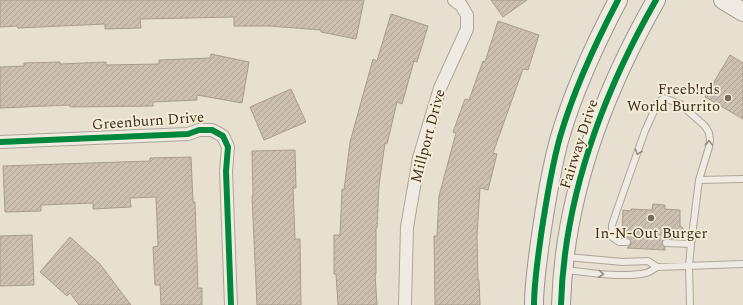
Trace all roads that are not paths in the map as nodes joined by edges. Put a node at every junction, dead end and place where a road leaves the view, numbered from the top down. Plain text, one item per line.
1 (454, 0) edge
2 (618, 0) edge
3 (656, 0) edge
4 (723, 0) edge
5 (743, 12) edge
6 (0, 142) edge
7 (743, 179) edge
8 (699, 180) junction
9 (627, 242) dead end
10 (666, 243) dead end
11 (691, 244) junction
12 (563, 263) junction
13 (743, 264) edge
14 (689, 266) junction
15 (657, 267) junction
16 (231, 305) edge
17 (405, 305) edge
18 (534, 305) edge
19 (561, 305) edge
20 (690, 305) edge

1 - 17 street, Millport Drive
2 - 18 main road, Fairway Drive
3 - 12 main road, Fairway Drive
4 - 5 main road
6 - 16 street, Greenburn Drive
7 - 8 lane
8 -> 9 lane
8 - 11 lane
10 - 11 lane
11 - 14 lane
12 - 15 lane
12 -> 15 lane
12 - 19 main road, Fairway Drive
13 - 14 lane
14 - 15 lane
14 - 20 lane

